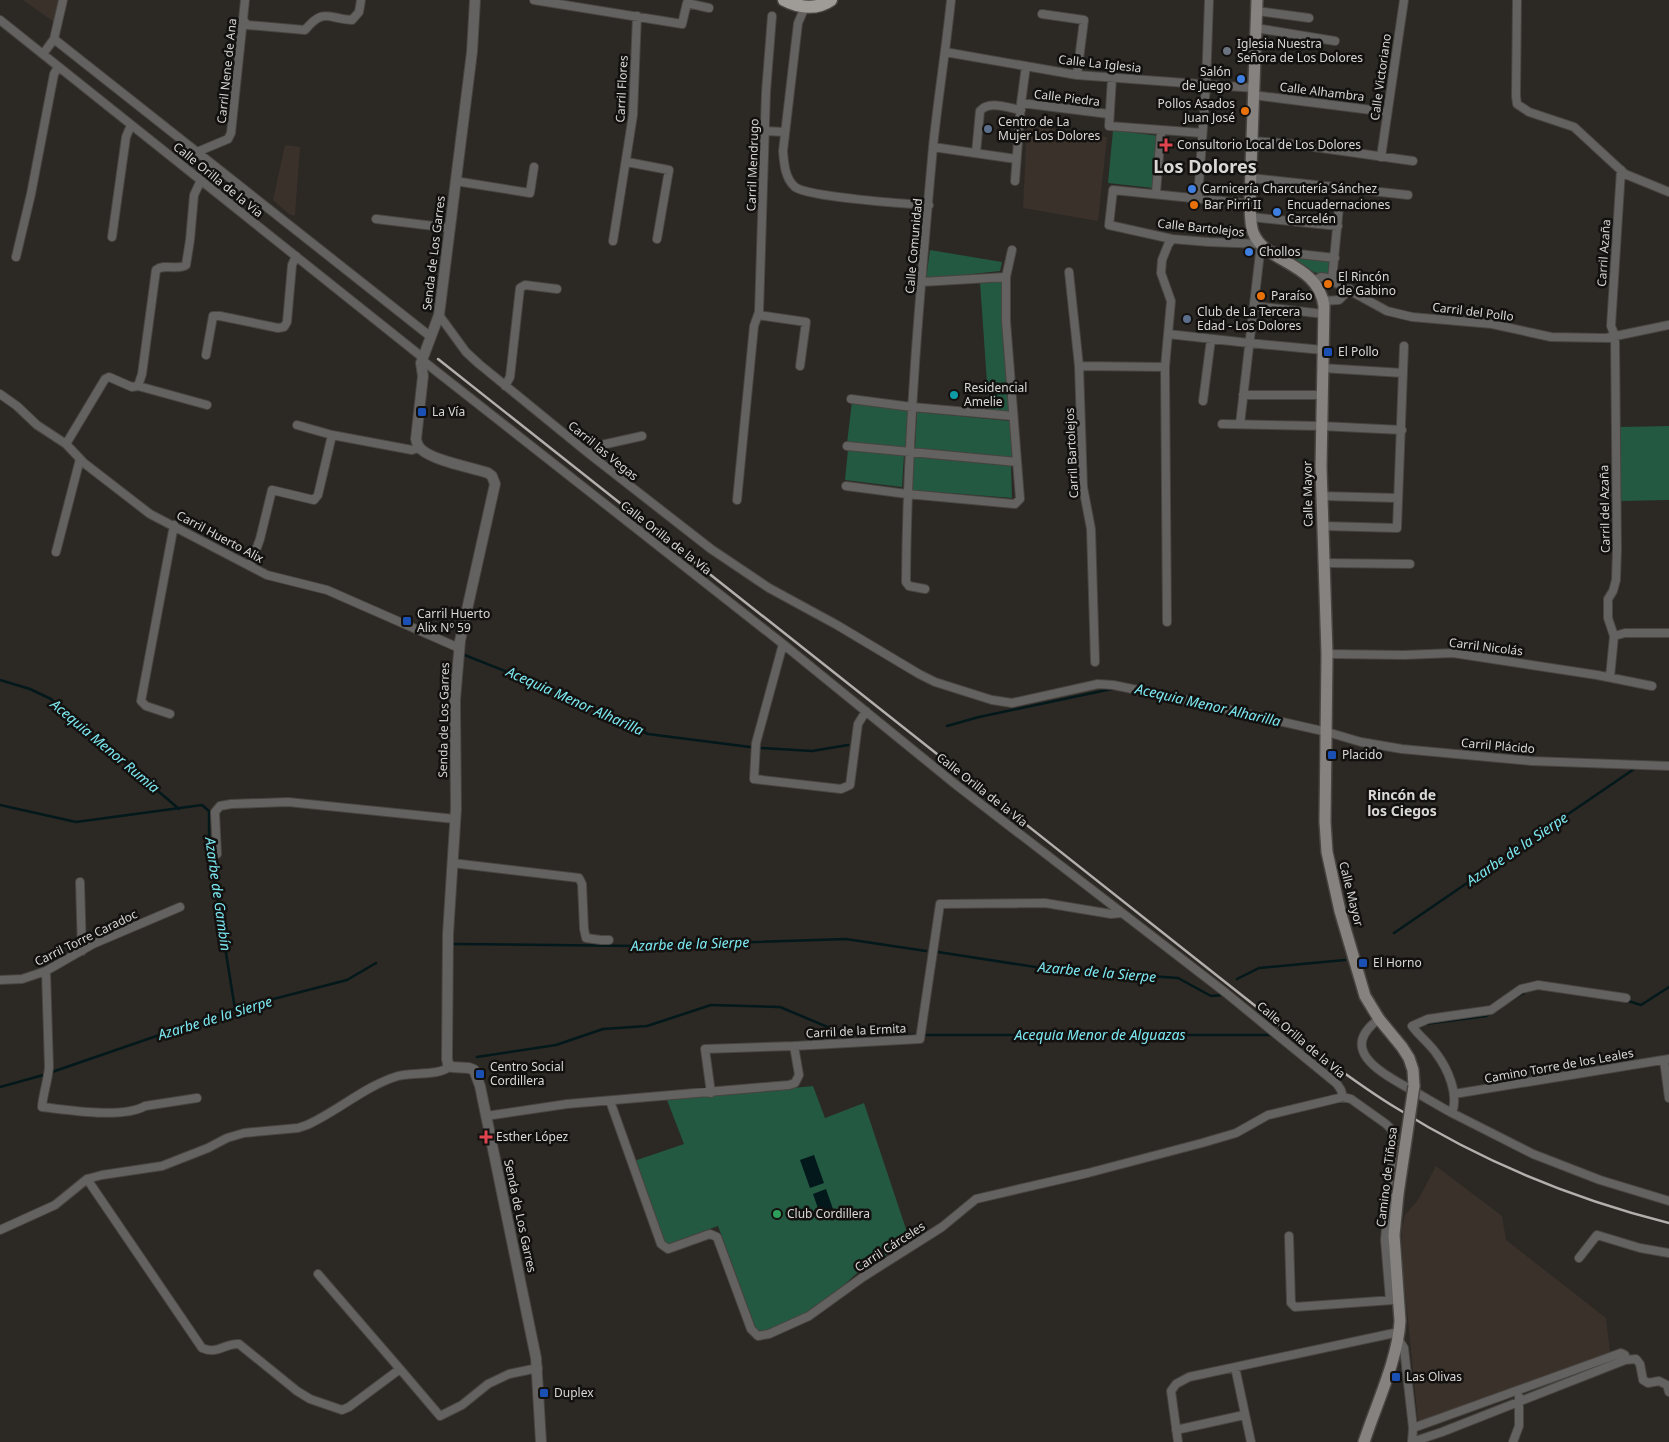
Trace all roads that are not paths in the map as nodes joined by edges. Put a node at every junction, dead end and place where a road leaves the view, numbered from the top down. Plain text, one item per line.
1 (63, 0) edge
2 (245, 0) edge
3 (361, 0) edge
4 (474, 0) edge
5 (534, 0) edge
6 (831, 0) edge
7 (951, 0) edge
8 (1209, 0) edge
9 (1404, 0) edge
10 (1517, 0) edge
11 (788, 2) edge
12 (1257, 5) edge
13 (805, 7) junction
14 (709, 8) dead end
15 (1042, 14) dead end
16 (637, 16) junction
17 (772, 16) dead end
18 (1308, 18) dead end
19 (0, 20) edge
20 (244, 21) junction
21 (798, 23) junction
22 (1256, 28) junction
23 (54, 39) junction
24 (1335, 41) dead end
25 (945, 52) junction
26 (43, 54) junction
27 (1026, 66) junction
28 (58, 67) junction
29 (1077, 75) junction
30 (1112, 78) junction
31 (1206, 85) junction
32 (1254, 92) junction
33 (1021, 106) junction
34 (1387, 112) junction
35 (1110, 114) junction
36 (131, 125) junction
37 (765, 131) junction
38 (1162, 131) junction
39 (785, 132) junction
40 (1202, 134) junction
41 (1252, 140) junction
42 (934, 147) junction
43 (197, 152) junction
44 (976, 153) junction
45 (1381, 157) junction
46 (1016, 159) junction
47 (1413, 161) dead end
48 (627, 162) junction
49 (534, 167) dead end
50 (1621, 170) junction
51 (1251, 178) junction
52 (201, 180) junction
53 (455, 181) junction
54 (1015, 181) dead end
55 (1669, 192) edge
56 (1156, 193) junction
57 (1408, 195) dead end
58 (1198, 197) junction
59 (1251, 204) junction
60 (929, 205) junction
61 (1340, 207) dead end
62 (1251, 217) junction
63 (376, 219) dead end
64 (1338, 226) junction
65 (450, 228) junction
66 (112, 237) dead end
67 (657, 239) dead end
68 (1172, 239) junction
69 (613, 241) dead end
70 (1266, 247) junction
71 (1012, 250) dead end
72 (296, 256) junction
73 (16, 257) dead end
74 (1335, 258) junction
75 (1069, 272) dead end
76 (1006, 277) junction
77 (1332, 280) junction
78 (1313, 281) junction
79 (922, 282) junction
80 (557, 289) dead end
81 (1350, 289) junction
82 (1323, 301) junction
83 (1254, 306) junction
84 (1324, 314) junction
85 (439, 315) junction
86 (758, 315) junction
87 (1669, 325) edge
88 (1168, 334) junction
89 (1615, 336) junction
90 (432, 337) junction
91 (1211, 339) junction
92 (1249, 344) junction
93 (1404, 346) dead end
94 (1323, 350) junction
95 (206, 355) dead end
96 (422, 359) junction
97 (800, 366) dead end
98 (1079, 366) junction
99 (1165, 366) junction
100 (1322, 368) junction
101 (1404, 373) junction
102 (138, 386) junction
103 (505, 386) junction
104 (0, 394) edge
105 (1243, 395) junction
106 (1321, 395) junction
107 (851, 399) dead end
108 (1203, 401) dead end
109 (207, 405) dead end
110 (912, 407) junction
111 (1013, 416) junction
112 (297, 424) dead end
113 (1222, 424) dead end
114 (1240, 424) junction
115 (1321, 426) junction
116 (1402, 430) junction
117 (332, 435) junction
118 (642, 436) dead end
119 (66, 444) junction
120 (847, 446) dead end
121 (419, 448) junction
122 (910, 452) junction
123 (588, 453) junction
124 (80, 458) junction
125 (1017, 462) junction
126 (846, 486) dead end
127 (906, 494) junction
128 (1321, 496) junction
129 (1398, 498) junction
130 (736, 500) dead end
131 (174, 525) junction
132 (1322, 526) junction
133 (56, 552) dead end
134 (1324, 563) junction
135 (1410, 564) dead end
136 (250, 566) junction
137 (926, 589) dead end
138 (1166, 622) dead end
139 (1669, 633) edge
140 (1614, 636) junction
141 (783, 644) junction
142 (459, 648) junction
143 (1327, 654) junction
144 (1095, 662) dead end
145 (1610, 677) junction
146 (1652, 686) dead end
147 (866, 711) junction
148 (170, 714) dead end
149 (1327, 732) junction
150 (1669, 766) edge
151 (455, 819) junction
152 (217, 854) dead end
153 (452, 863) junction
154 (80, 882) dead end
155 (180, 907) dead end
156 (1122, 912) junction
157 (609, 940) dead end
158 (82, 951) junction
159 (46, 971) junction
160 (0, 980) edge
161 (1626, 998) dead end
162 (1376, 1016) junction
163 (794, 1046) junction
164 (1666, 1059) edge
165 (450, 1066) junction
166 (711, 1093) junction
167 (1454, 1094) junction
168 (1343, 1097) junction
169 (197, 1098) dead end
170 (1669, 1098) edge
171 (610, 1101) junction
172 (1452, 1113) junction
173 (486, 1116) junction
174 (87, 1179) junction
175 (1669, 1201) edge
176 (0, 1230) edge
177 (1289, 1236) dead end
178 (1669, 1253) edge
179 (1579, 1258) dead end
180 (318, 1274) dead end
181 (1394, 1300) junction
182 (1398, 1336) junction
183 (1625, 1360) junction
184 (1235, 1367) junction
185 (538, 1368) junction
186 (400, 1369) junction
187 (1519, 1390) junction
188 (1669, 1392) edge
189 (1520, 1401) junction
190 (1244, 1415) junction
191 (1414, 1428) junction
192 (1176, 1430) junction
193 (541, 1442) edge
194 (1178, 1442) edge
195 (1251, 1442) edge
196 (1364, 1442) edge
197 (1412, 1442) edge
198 (1513, 1442) edge

1 - 23 street
2 - 20 street, Carril Nene de Ana
3 - 20 street
4 - 53 street, Senda de Los Garres
5 - 16 street
6 - 13 main road
7 - 25 street, Calle Comunidad
8 - 31 street
9 - 34 street, Calle Victoriano
10 - 50 street
11 - 13 main road
11 - 21 street
12 - 18 street
12 - 22 main road
13 - 21 street
14 - 16 street
15 - 29 street
16 - 48 street, Carril Flores
17 - 37 street, Carril Mendrugo
19 - 26 street, Calle Orilla de la Vía
20 - 43 street, Carril Nene de Ana
21 - 39 street
22 - 24 street
22 - 32 main road
23 - 26 street
23 - 43 street, Calle Orilla de la Vía
25 - 27 street, Calle La Iglesia
25 - 42 street, Calle Comunidad
26 - 28 street, Calle Orilla de la Vía
27 - 29 street, Calle La Iglesia
27 - 33 street
28 - 36 street, Calle Orilla de la Vía
28 - 73 street
29 - 30 street, Calle La Iglesia
30 - 31 street, Calle La Iglesia
30 - 35 street
31 - 32 street, Calle La Iglesia
31 - 40 street
32 - 34 street, Calle Alhambra
32 - 41 main road
33 - 35 street, Calle Piedra
33 - 44 street, Calle Piedra
33 - 46 street
34 - 45 street, Calle Victoriano
35 - 38 street
36 - 52 street, Calle Orilla de la Vía
36 - 66 street
37 - 39 street
37 - 86 street, Carril Mendrugo
38 - 40 street
38 - 56 street
39 - 60 street
40 - 58 street
41 - 45 street
41 - 51 main road
42 - 44 street
42 - 60 street, Calle Comunidad
43 - 90 street, Calle Orilla de la Vía
44 - 46 street
45 - 47 street
46 - 54 street
48 - 67 street
48 - 69 street, Carril Flores
49 - 53 street
50 - 55 street
50 - 89 street, Carril Azaña
51 - 57 street
51 - 59 main road
52 - 72 street, Calle Orilla de la Vía
52 - 102 street
53 - 65 street, Senda de Los Garres
56 - 58 street
56 - 68 street, Calle Bartolejos
58 - 59 street
59 - 62 main road
60 - 79 street, Calle Comunidad
61 - 64 street
62 - 64 street
62 - 70 main road
63 - 65 street
64 - 74 street
65 - 85 street, Senda de Los Garres
68 - 70 street, Calle Bartolejos
68 - 88 street
70 - 74 street, Calle Bartolejos
70 - 78 main road, Calle Mayor
70 - 83 street
71 - 76 street
72 - 95 street
72 - 96 street, Calle Orilla de la Vía
74 - 77 street
75 - 98 street, Carril Bartolejos
76 - 79 street
76 - 111 street
77 - 78 street, Carril del Pollo
77 - 81 street, Carril del Pollo
78 - 82 main road, Calle Mayor
79 - 110 street, Calle Comunidad
80 - 103 street
81 - 82 street
81 - 89 street, Carril del Pollo
82 - 84 main road, Calle Mayor
83 - 84 street
83 - 92 street
84 - 94 main road, Calle Mayor
85 - 90 street, Senda de Los Garres
85 - 103 street, Carril las Vegas
86 - 97 street
86 - 130 street, Carril Mendrugo
87 - 89 street, Carril del Pollo
88 - 91 street
88 - 99 street
89 - 140 street, Carril del Azaña
90 - 96 street, Senda de Los Garres
91 - 92 street
91 - 108 street
92 - 94 street
92 - 105 street
93 - 101 street
94 - 100 main road, Calle Mayor
96 - 121 street, Senda de Los Garres
96 - 141 street, Calle Orilla de la Vía
98 - 99 street
98 - 144 street, Carril Bartolejos
99 - 138 street
100 - 101 street
100 - 106 main road, Calle Mayor
101 - 116 street
102 - 109 street
102 - 119 street
103 - 123 street, Carril las Vegas
104 - 119 street, Carril Huerto Alix
105 - 106 street
105 - 114 street
106 - 115 main road, Calle Mayor
107 - 110 street
110 - 111 street
110 - 122 street, Calle Comunidad
111 - 125 street
112 - 117 street
113 - 114 street
114 - 115 street
115 - 116 street
115 - 128 main road, Calle Mayor
116 - 129 street
117 - 121 street
117 - 136 street
118 - 123 street
119 - 124 street, Carril Huerto Alix
120 - 122 street
121 - 142 street, Senda de Los Garres
122 - 125 street
122 - 127 street, Calle Comunidad
123 - 149 street, Carril las Vegas
124 - 131 street, Carril Huerto Alix
124 - 133 street
125 - 127 street
126 - 127 street
127 - 137 street, Calle Comunidad
128 - 129 street
128 - 132 main road, Calle Mayor
129 - 132 street
131 - 136 street, Carril Huerto Alix
131 - 148 street
132 - 134 main road, Calle Mayor
134 - 135 street
134 - 143 main road, Calle Mayor
136 - 142 street, Carril Huerto Alix
139 - 140 street
140 - 145 street, Carril del Azaña
141 - 147 street, Calle Orilla de la Vía
141 - 147 street
142 - 151 street, Senda de Los Garres
143 - 145 street, Carril Nicolás
143 - 149 main road, Calle Mayor
145 - 146 street, Carril Nicolás
147 - 156 street, Calle Orilla de la Vía
149 - 150 street, Carril Plácido
149 - 162 main road, Calle Mayor
151 - 152 street
151 - 153 street, Senda de Los Garres
153 - 157 street
153 - 165 street, Senda de Los Garres
154 - 158 street
155 - 158 street, Carril Torre Caradoc
156 - 163 street, Carril de la Ermita
156 - 168 street, Calle Orilla de la Vía
158 - 159 street, Carril Torre Caradoc
159 - 160 street, Carril Torre Caradoc
159 - 169 street
161 - 167 street
162 - 172 street
162 - 181 main road, Camino de Tiñosa, bridge
163 - 166 street, Carril de la Ermita
163 - 166 street
164 - 167 street, Camino Torre de los Leales
164 - 170 street
165 - 173 street, Senda de Los Garres
165 - 174 street
166 - 171 street, Carril de la Ermita
167 - 172 street
168 - 171 street, Carril Cárceles
168 - 181 street, Calle Orilla de la Vía
171 - 173 street, Carril de la Ermita
172 - 175 street
173 - 185 street, Senda de Los Garres
174 - 176 street
174 - 186 street
177 - 181 street
178 - 179 street
180 - 186 street
181 - 182 main road, Camino de Tiñosa
182 - 184 street
182 - 191 street
182 - 196 main road, Camino de Tiñosa
183 - 187 street
183 - 188 street
183 - 189 street
184 - 190 street
184 - 192 street
185 - 186 street
185 - 193 street, Senda de Los Garres
187 - 189 street
187 - 191 street
189 - 197 street
189 - 198 street
190 - 192 street
190 - 195 street
191 - 197 street
192 - 194 street

